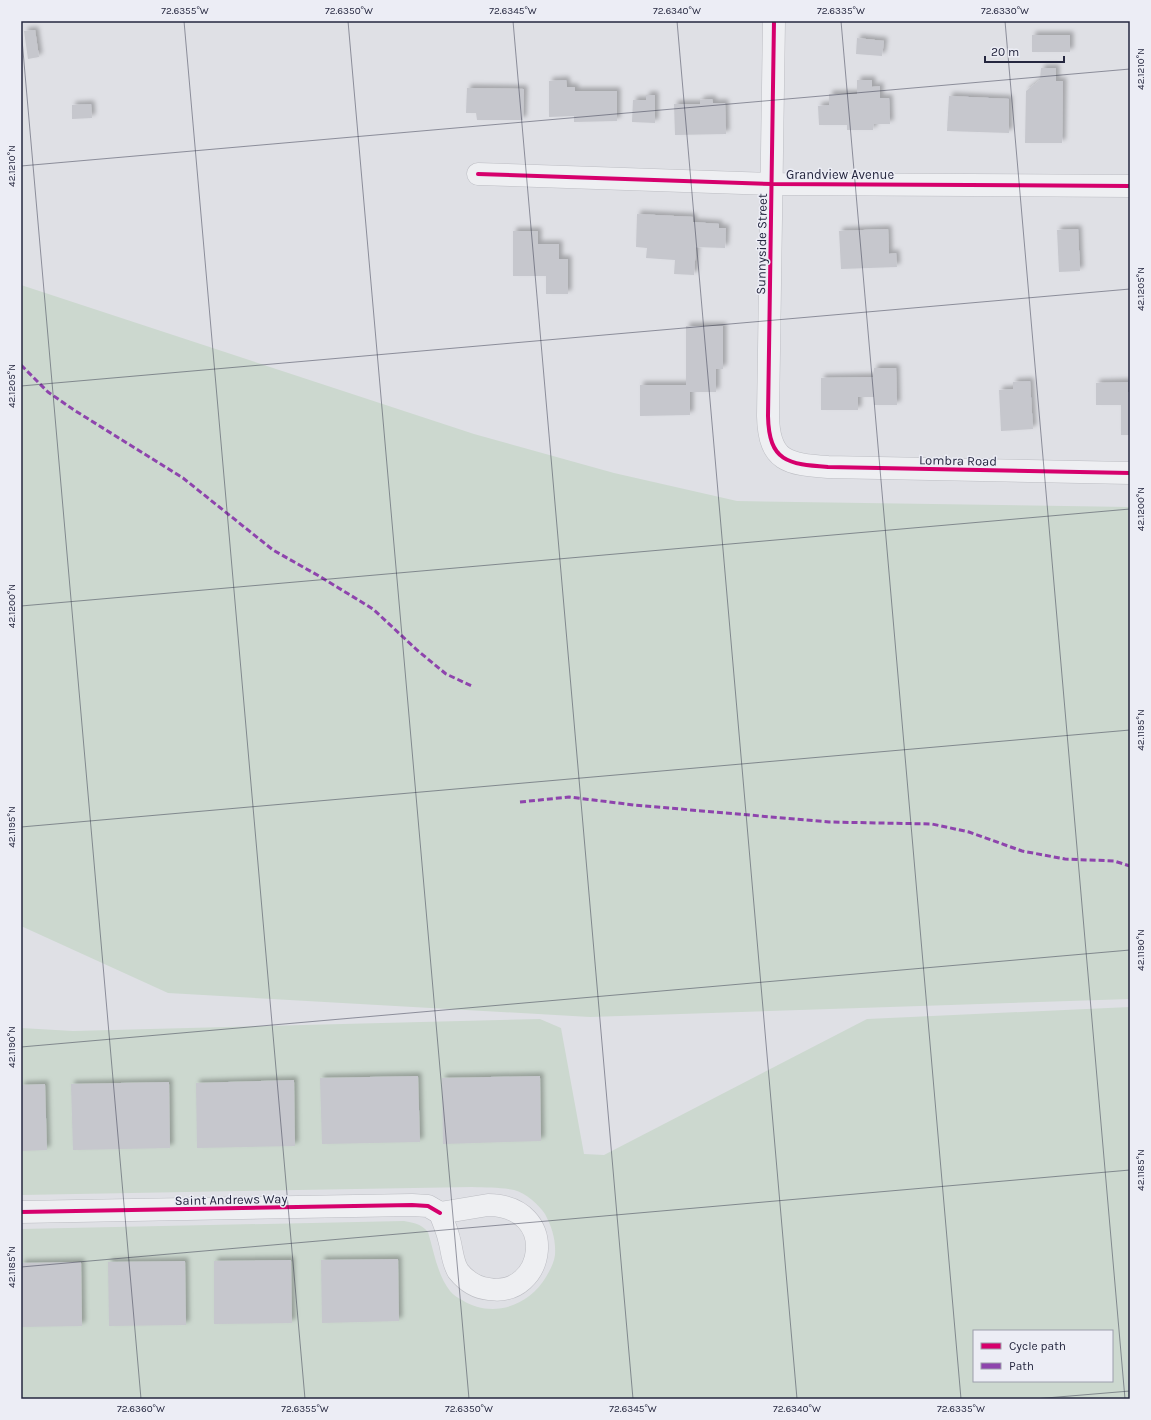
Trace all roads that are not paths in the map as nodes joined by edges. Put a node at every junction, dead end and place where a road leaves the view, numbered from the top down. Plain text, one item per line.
1 (774, 21) edge
2 (478, 174) dead end
3 (772, 184) junction
4 (1130, 186) edge
5 (787, 460) joint
6 (1130, 473) edge
7 (21, 1212) edge
8 (440, 1213) junction

1 - 3 street, Sunnyside Street
2 - 3 street, Grandview Avenue
3 - 4 street, Grandview Avenue
3 - 5 street, Sunnyside Street
5 - 6 street, Lombra Road
7 - 8 street, Saint Andrews Way
8 - 8 street

